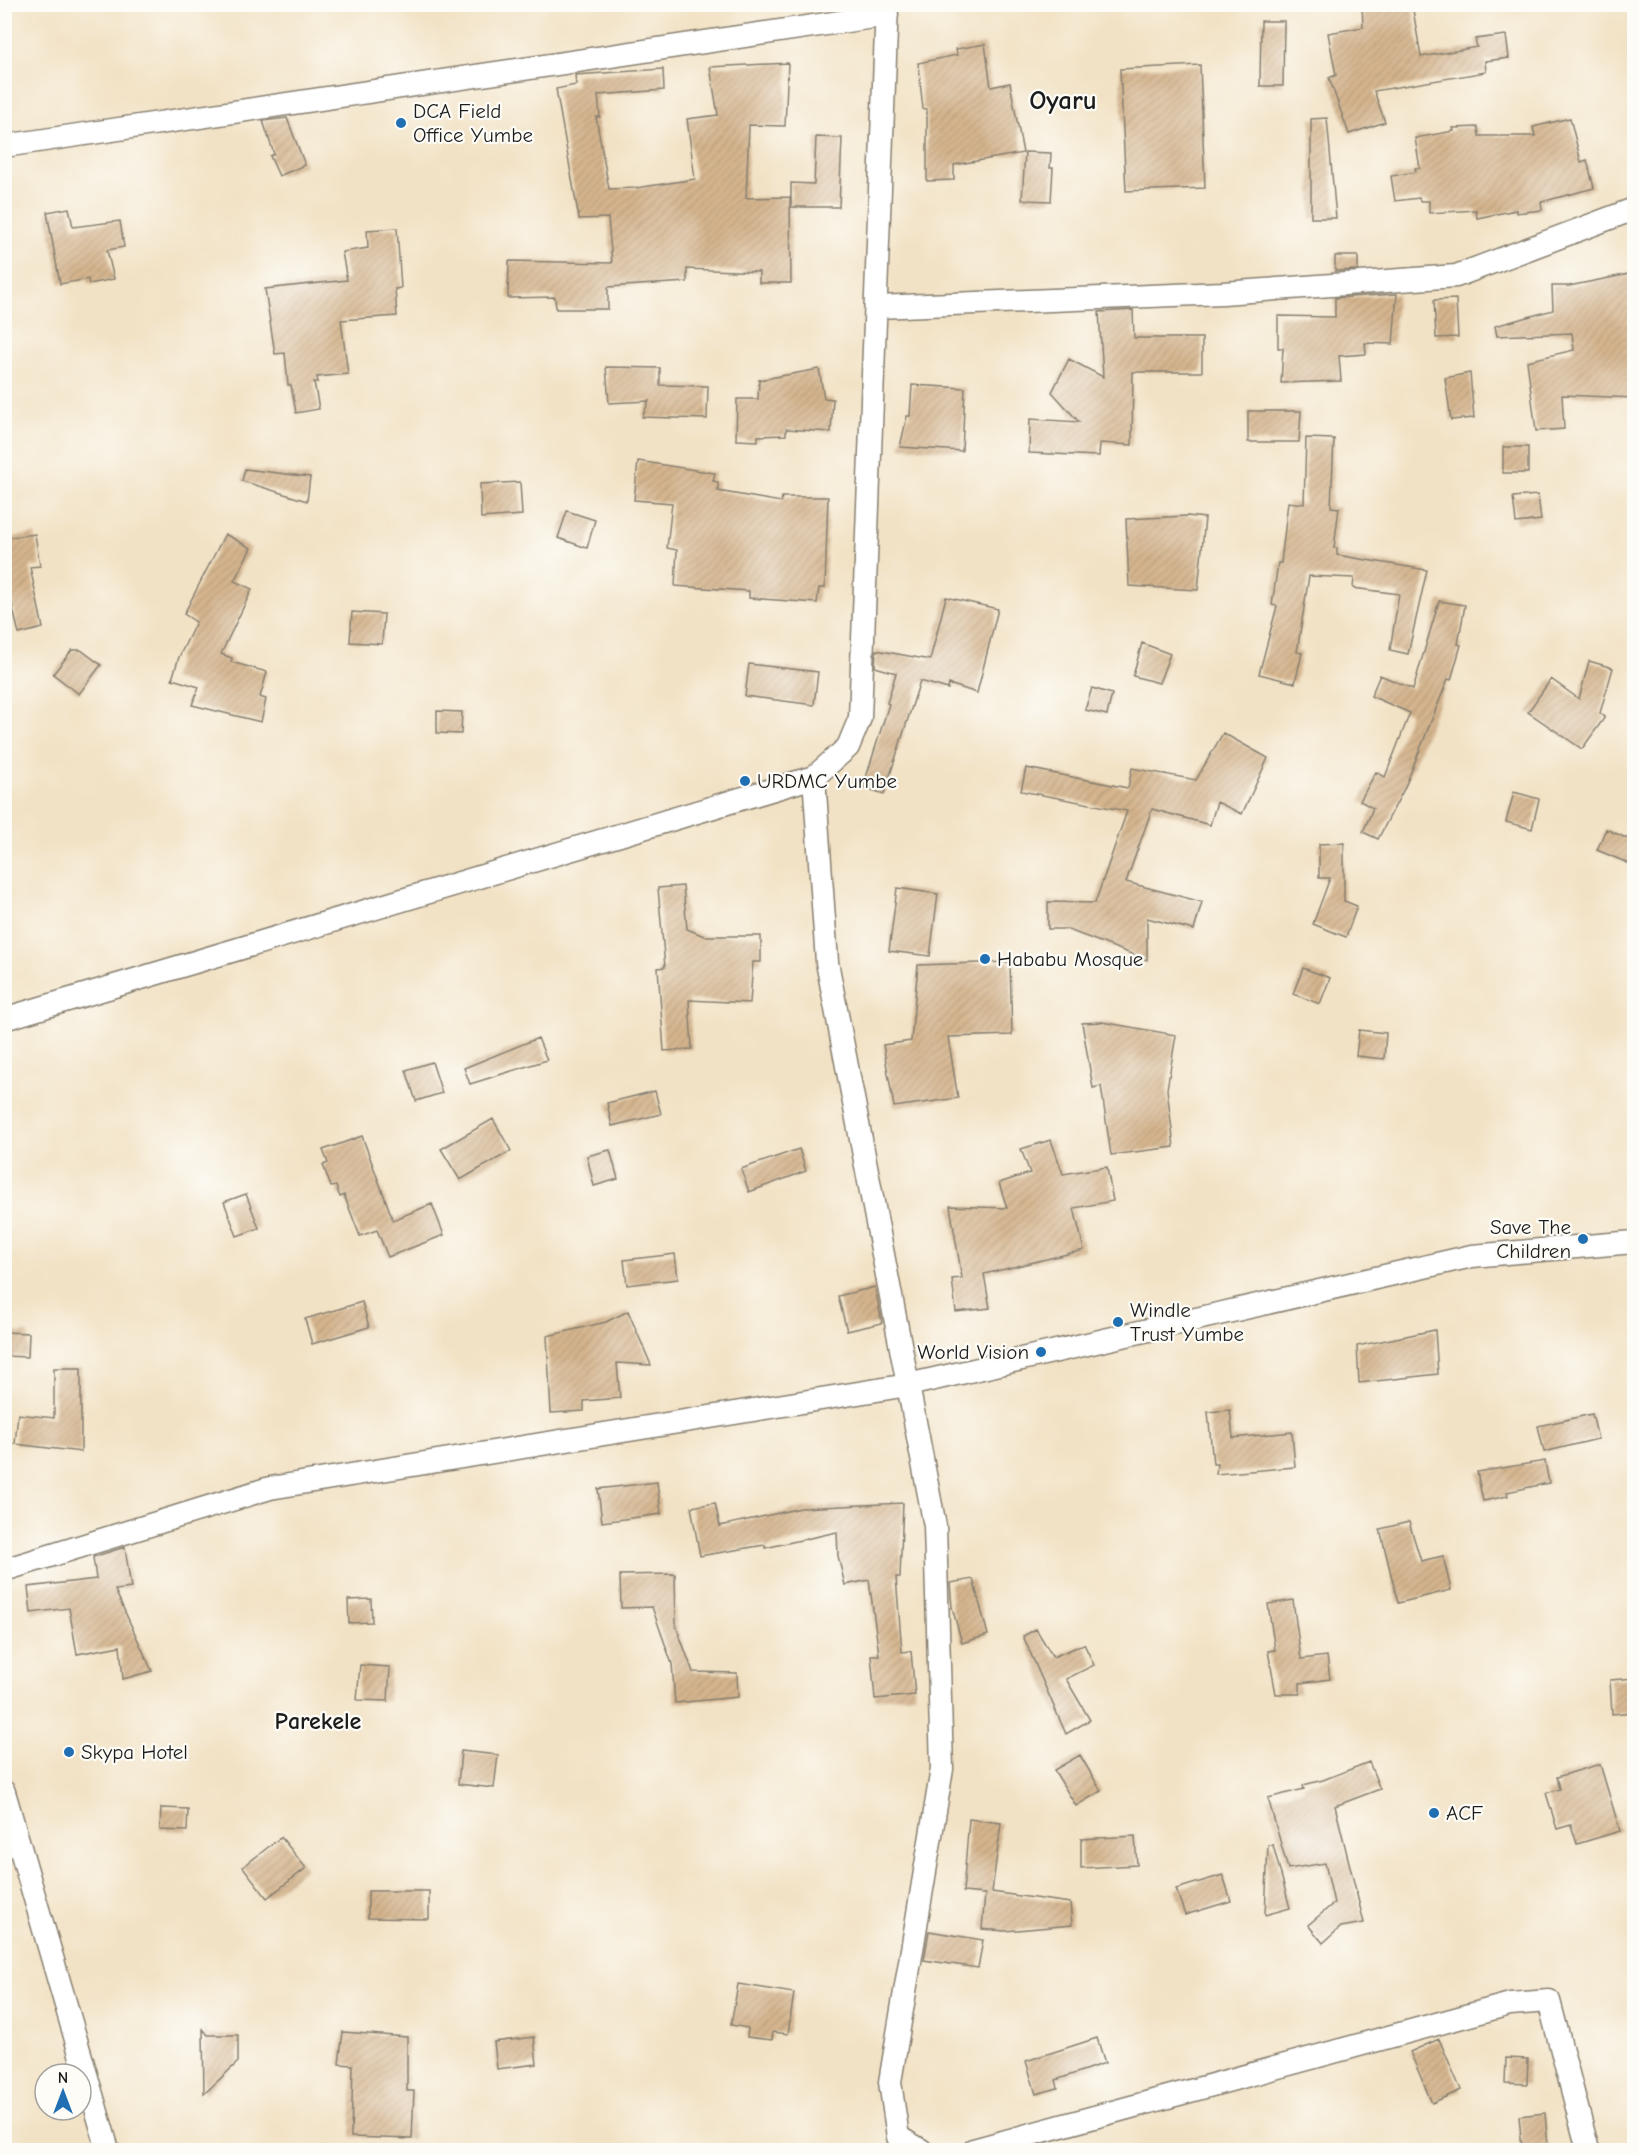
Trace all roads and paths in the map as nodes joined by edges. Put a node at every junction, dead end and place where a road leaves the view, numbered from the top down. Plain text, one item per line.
1 (887, 10) edge
2 (4, 146) edge
3 (1635, 209) edge
4 (877, 307) junction
5 (814, 777) junction
6 (4, 1019) edge
7 (1635, 1242) edge
8 (908, 1385) junction
9 (4, 1570) edge
10 (4, 1792) edge
11 (108, 2151) edge
12 (921, 2151) edge
13 (973, 2151) edge
14 (1588, 2151) edge

1 - 2 street
1 - 4 street
3 - 4 street
4 - 5 street
5 - 6 street
5 - 8 street
7 - 8 street
8 - 9 street
8 - 12 street
10 - 11 street
13 - 14 street

